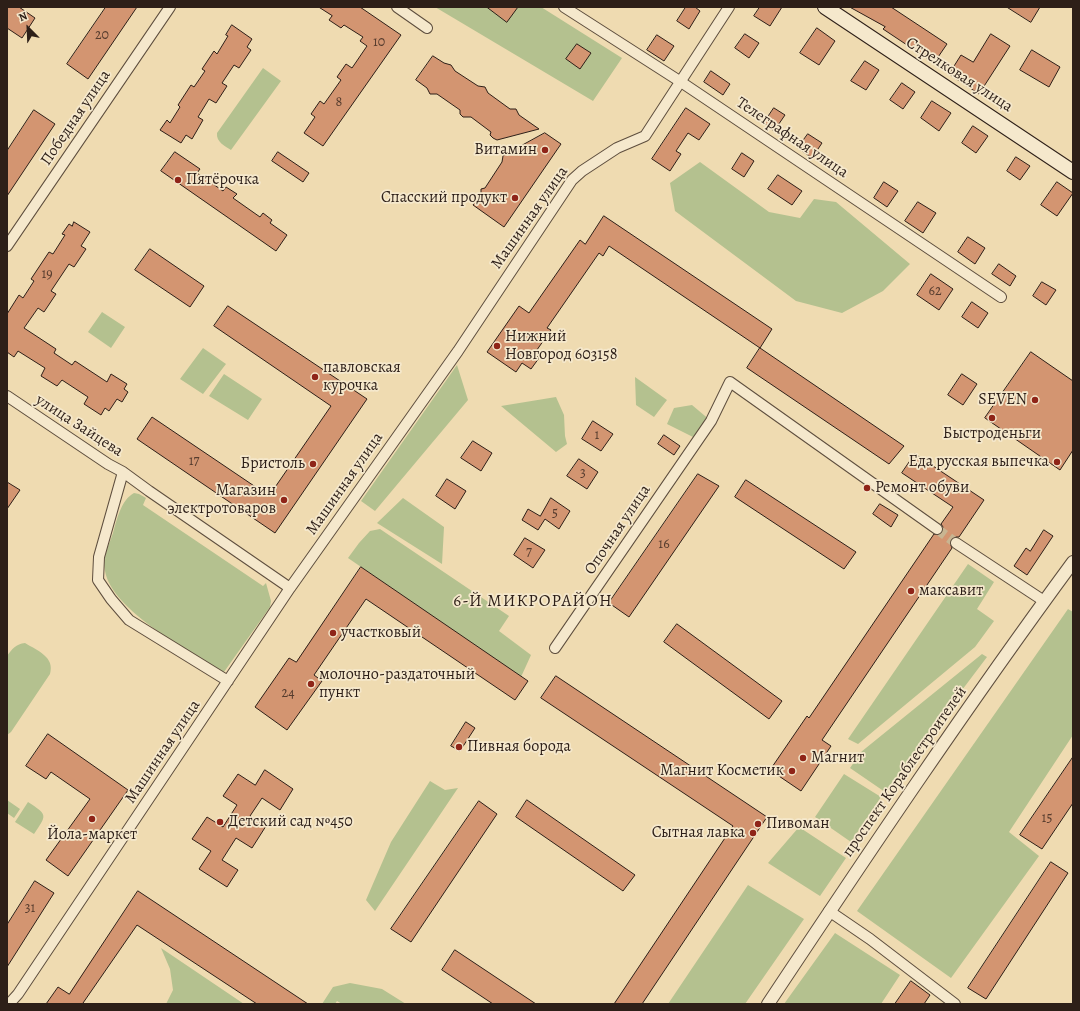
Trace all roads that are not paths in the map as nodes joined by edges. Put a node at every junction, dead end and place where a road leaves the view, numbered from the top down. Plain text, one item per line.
1 (170, 7) edge
2 (397, 7) edge
3 (564, 7) edge
4 (729, 7) edge
5 (825, 7) edge
6 (427, 28) dead end
7 (681, 82) junction
8 (1073, 172) edge
9 (7, 246) edge
10 (1001, 297) dead end
11 (7, 396) edge
12 (123, 472) junction
13 (937, 529) tunnel mouth
14 (956, 543) tunnel mouth
15 (1073, 562) edge
16 (290, 588) junction
17 (1044, 601) junction
18 (555, 648) dead end
19 (228, 681) junction
20 (829, 911) junction
21 (9, 1004) edge
22 (768, 1004) edge
23 (955, 1004) edge

1 - 9 street, Победная улица
2 - 6 street
3 - 7 street, Телеграфная улица
4 - 7 street, Машинная улица
5 - 8 main road, Стрелковая улица
7 - 10 street, Телеграфная улица
7 - 16 street, Машинная улица
11 - 12 street, улица Зайцева
12 - 16 street
12 - 19 street, улица Зайцева
13 - 18 street, Опочная улица
14 - 17 street
15 - 17 street, проспект Кораблестроителей
16 - 19 street, Машинная улица
17 - 20 street, проспект Кораблестроителей
19 - 21 street, Машинная улица
20 - 22 street, проспект Кораблестроителей
20 - 23 street

